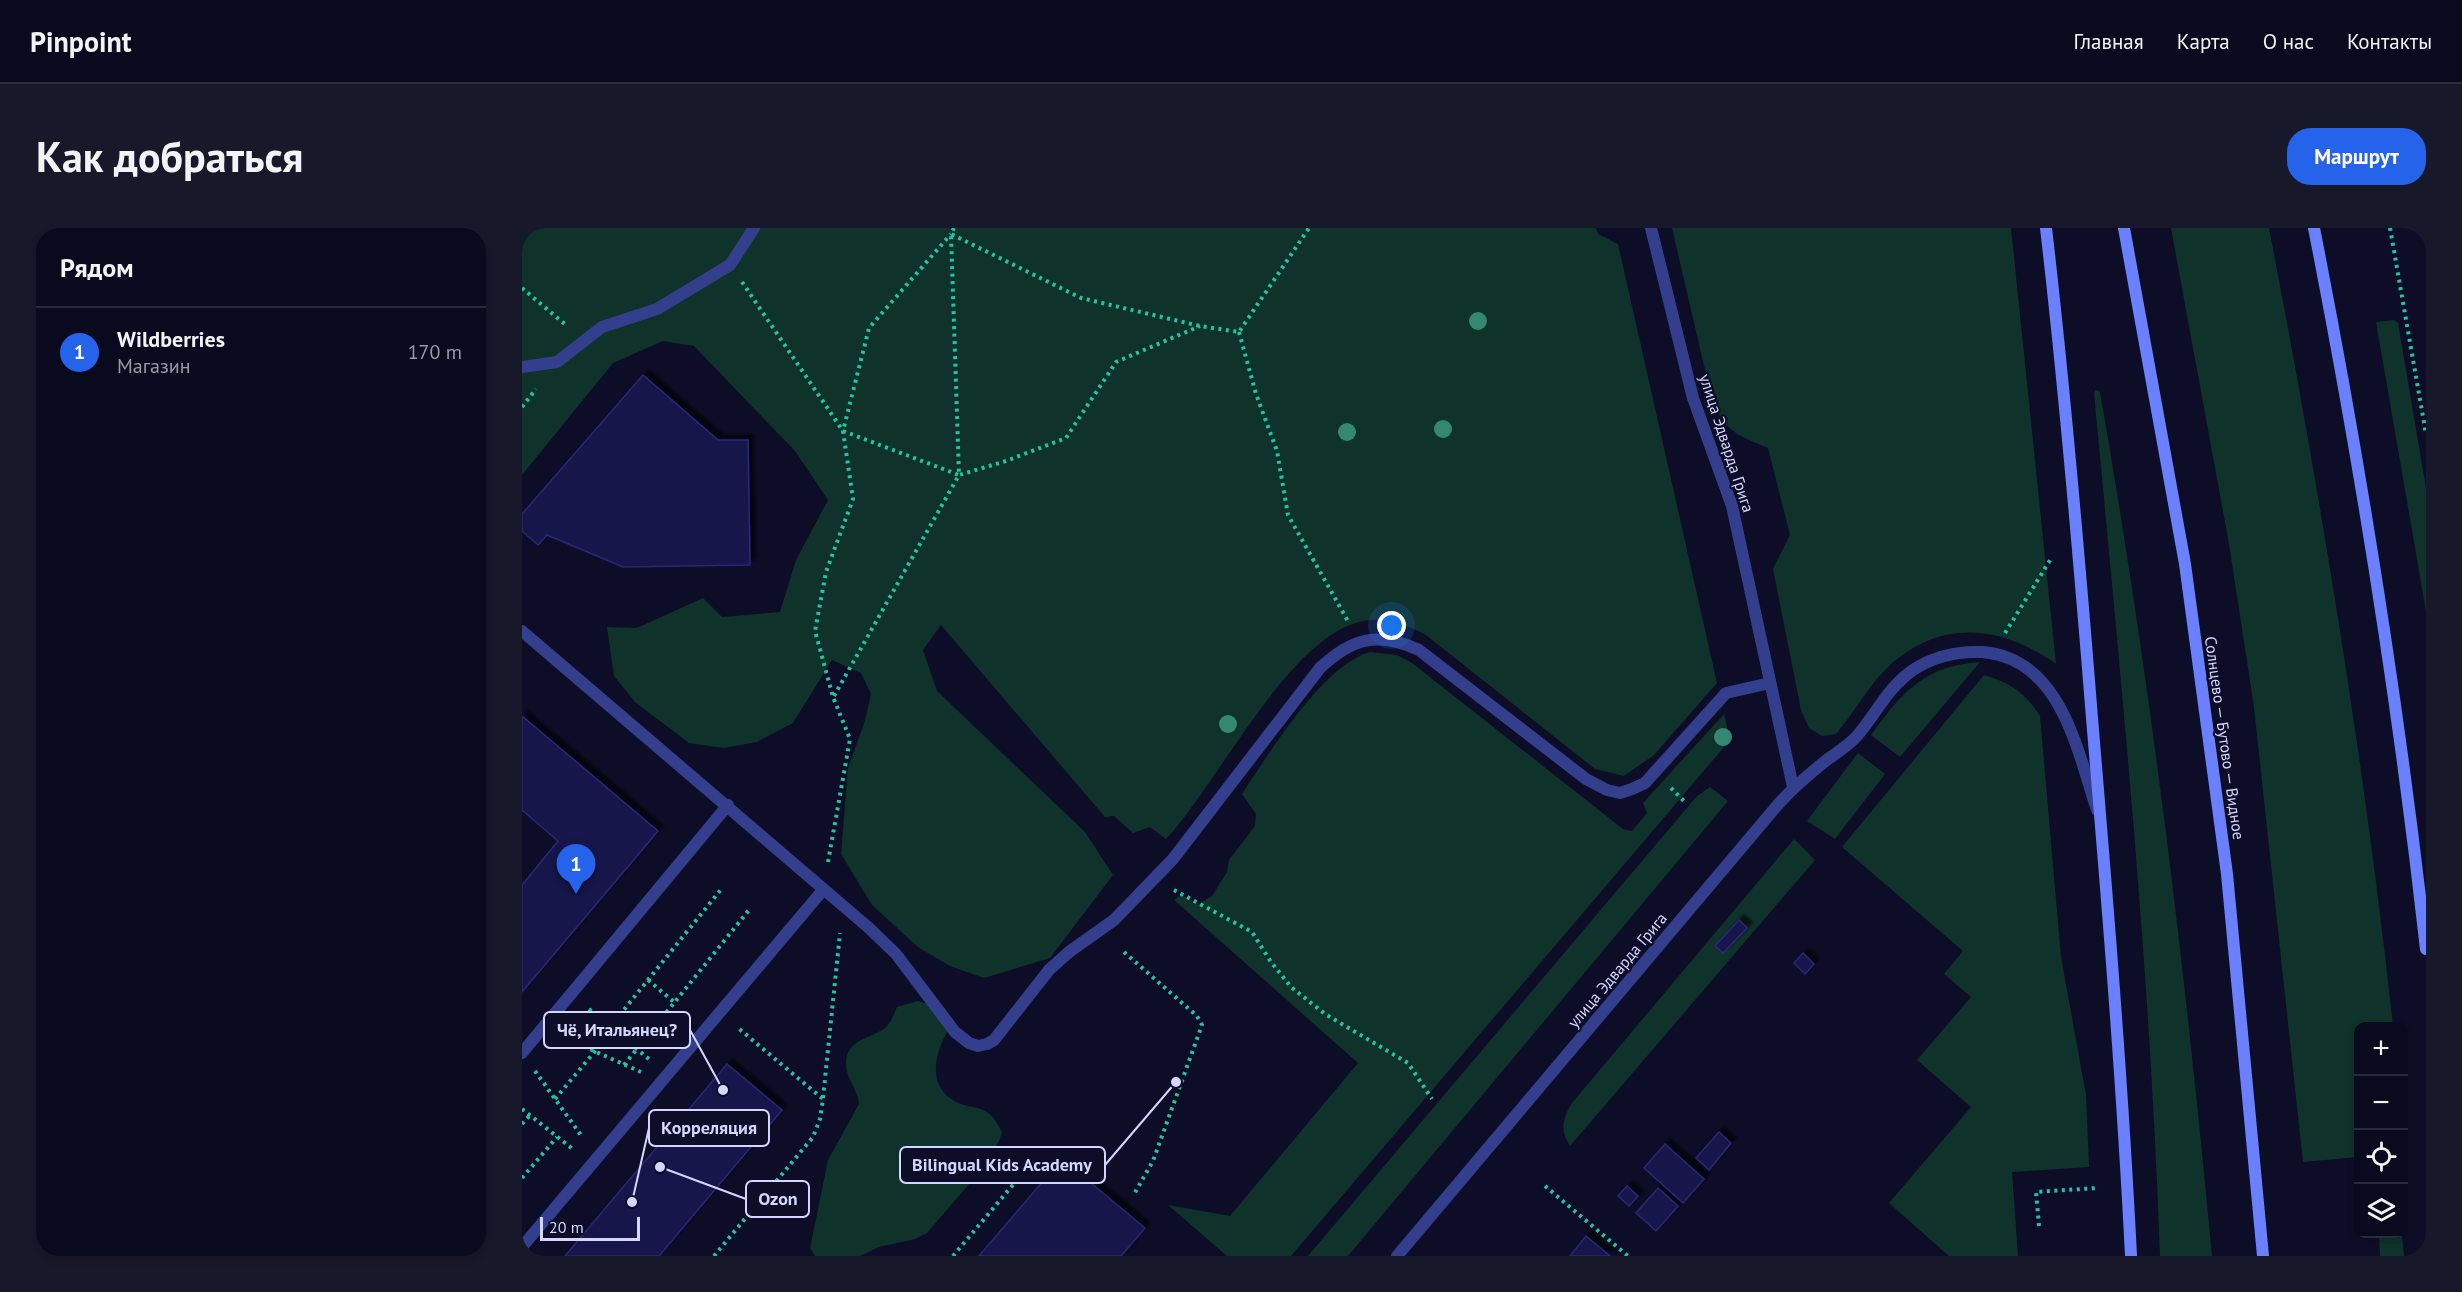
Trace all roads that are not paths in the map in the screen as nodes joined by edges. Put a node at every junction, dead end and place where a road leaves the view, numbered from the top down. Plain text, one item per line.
1 (754, 228) edge
2 (1651, 228) edge
3 (2046, 228) edge
4 (2124, 228) edge
5 (2314, 228) edge
6 (522, 367) edge
7 (522, 631) edge
8 (1770, 683) junction
9 (1793, 787) junction
10 (728, 805) junction
11 (2101, 823) junction
12 (823, 890) junction
13 (2426, 950) edge
14 (522, 1053) edge
15 (522, 1246) edge
16 (1398, 1256) edge
17 (2131, 1256) edge
18 (2263, 1256) edge

1 - 6 street
2 - 8 street, улица Эдварда Грига
3 - 11 main road
4 - 18 main road, Солнцево — Бутово — Видное
5 - 13 main road
7 - 10 street
8 - 9 street
8 - 12 street
9 - 11 street, улица Эдварда Грига
9 - 16 street, улица Эдварда Грига
10 - 12 street
10 - 14 street
11 - 17 main road
12 - 15 street

